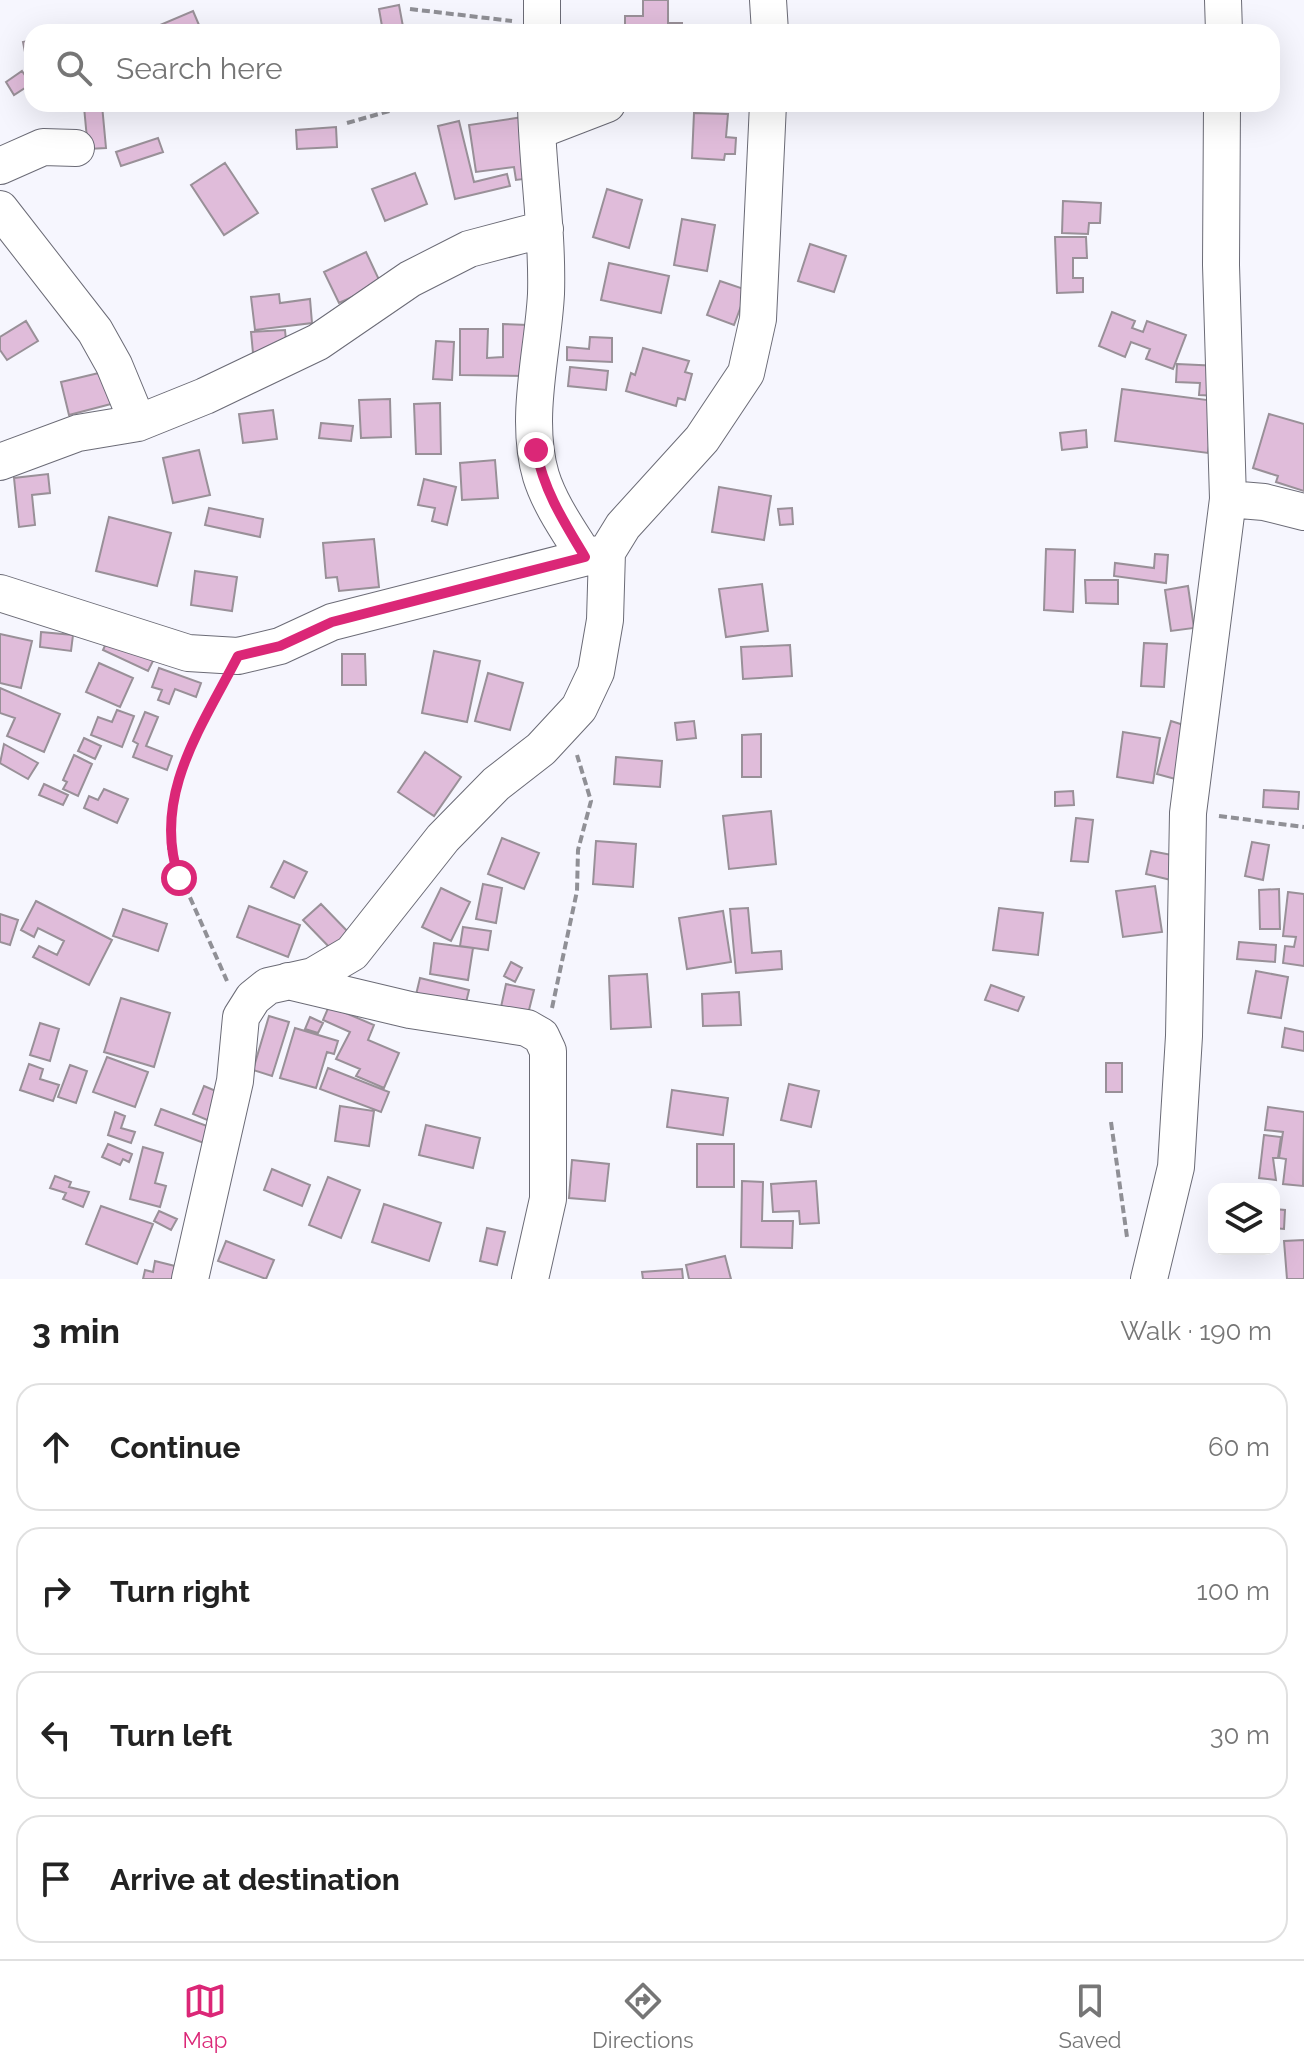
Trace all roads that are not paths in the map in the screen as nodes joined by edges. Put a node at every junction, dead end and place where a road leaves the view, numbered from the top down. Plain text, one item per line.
1 (768, 0) edge
2 (1223, 0) edge
3 (770, 24) edge
4 (1224, 24) edge
5 (564, 112) edge
6 (768, 112) edge
7 (1222, 112) edge
8 (537, 117) edge
9 (76, 148) dead end
10 (0, 166) edge
11 (0, 209) edge
12 (545, 229) junction
13 (138, 423) junction
14 (0, 462) edge
15 (1228, 499) junction
16 (1304, 512) edge
17 (596, 554) junction
18 (0, 593) edge
19 (286, 981) junction
20 (1139, 1265) edge
21 (190, 1279) edge
22 (530, 1279) edge

1 - 3 street
2 - 4 street
5 - 8 street
6 - 17 street
7 - 15 street
8 - 12 street
9 - 10 street
11 - 13 street
12 - 13 street
12 - 17 street
13 - 14 street
15 - 16 street
15 - 20 street
17 - 18 street
17 - 19 street
19 - 21 street
19 - 22 street

